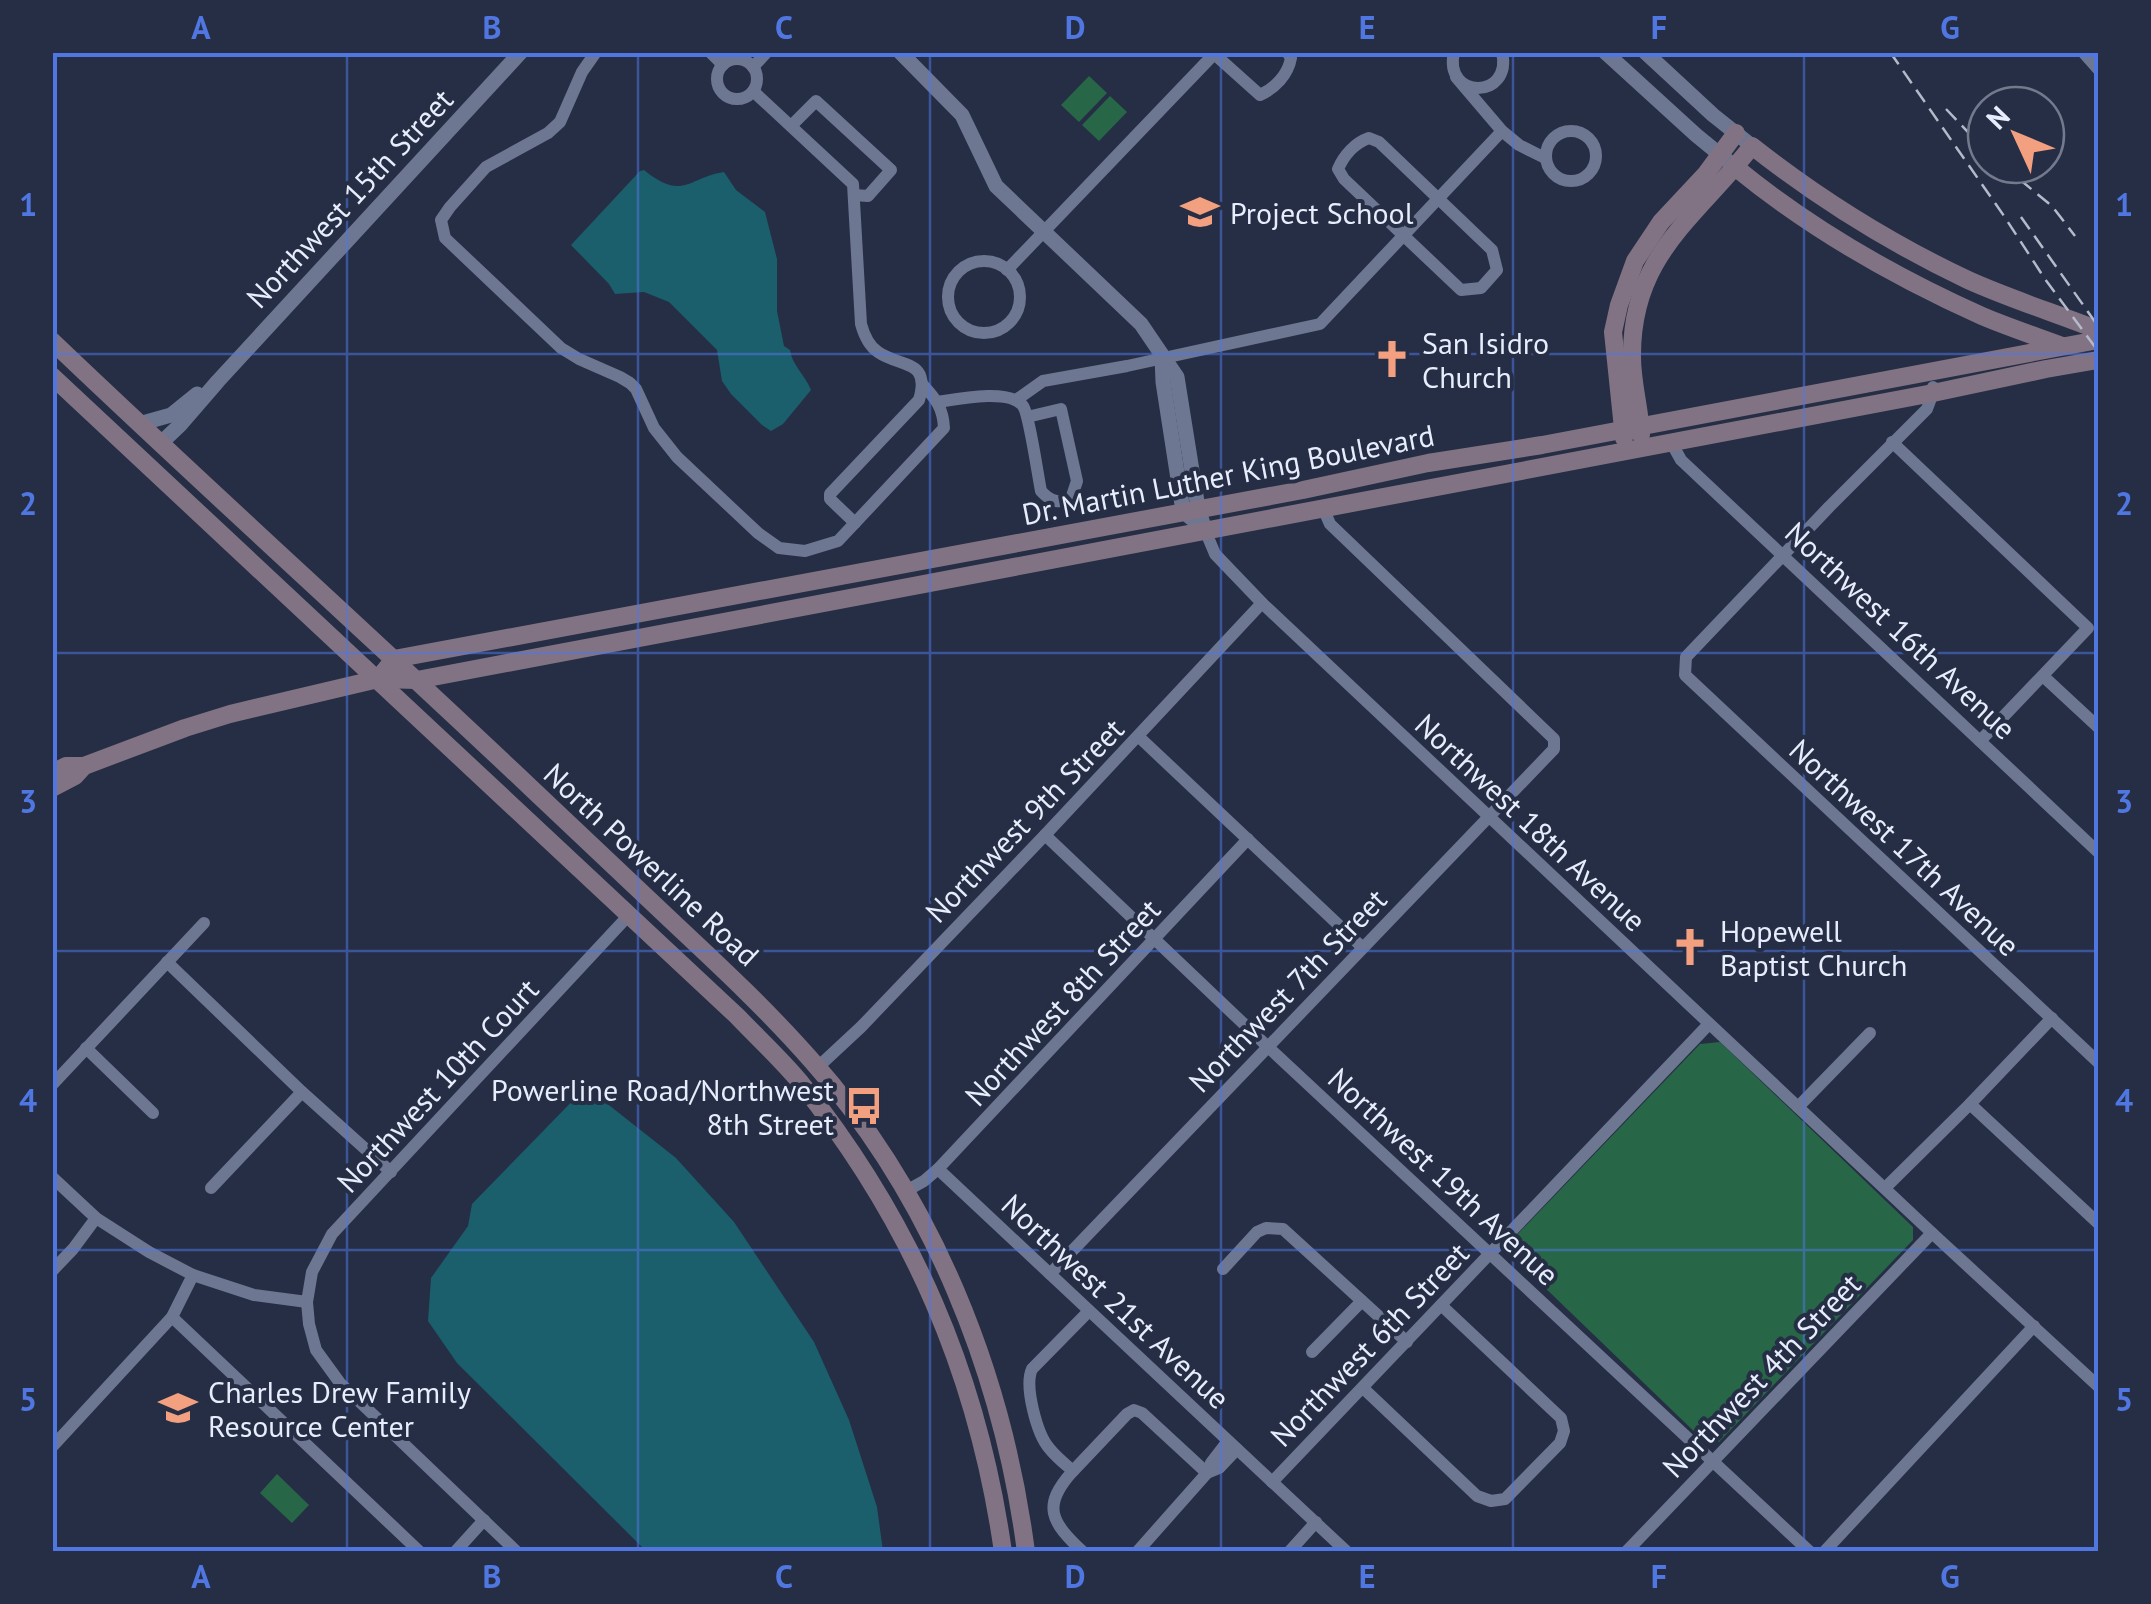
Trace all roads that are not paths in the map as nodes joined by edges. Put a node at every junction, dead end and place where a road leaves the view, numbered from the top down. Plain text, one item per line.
1 (596, 52) edge
2 (710, 52) edge
3 (766, 52) edge
4 (900, 52) edge
5 (1287, 52) edge
6 (1454, 52) edge
7 (1502, 52) edge
8 (1605, 52) edge
9 (1645, 52) edge
10 (2083, 52) edge
11 (1214, 53) edge
12 (518, 54) edge
13 (750, 60) edge
14 (724, 65) junction
15 (2098, 69) edge
16 (1456, 77) junction
17 (754, 90) junction
18 (792, 126) junction
19 (1502, 131) junction
20 (1744, 140) junction
21 (1545, 158) junction
22 (1728, 161) junction
23 (854, 195) junction
24 (1437, 198) junction
25 (1043, 231) junction
26 (1403, 236) junction
27 (1007, 270) junction
28 (2098, 330) edge
29 (2098, 340) edge
30 (52, 341) edge
31 (1162, 357) junction
32 (2098, 360) edge
33 (1932, 372) junction
34 (52, 376) edge
35 (218, 382) junction
36 (923, 385) junction
37 (1933, 393) junction
38 (1016, 400) junction
39 (938, 402) junction
40 (1026, 417) junction
41 (1683, 419) junction
42 (101, 421) junction
43 (139, 424) junction
44 (1631, 428) junction
45 (1671, 442) junction
46 (1892, 442) junction
47 (160, 444) junction
48 (1634, 449) junction
49 (148, 465) junction
50 (192, 473) junction
51 (1323, 508) junction
52 (1191, 510) junction
53 (855, 523) junction
54 (1205, 530) junction
55 (1782, 556) junction
56 (1262, 603) junction
57 (394, 658) junction
58 (2043, 676) junction
59 (378, 679) junction
60 (417, 680) junction
61 (2098, 728) edge
62 (1138, 736) junction
63 (1980, 741) junction
64 (84, 766) junction
65 (52, 773) edge
66 (52, 788) edge
67 (1488, 816) junction
68 (1045, 836) junction
69 (1248, 840) junction
70 (2098, 852) edge
71 (629, 916) junction
72 (204, 922) dead end
73 (687, 936) junction
74 (1154, 940) junction
75 (1362, 947) junction
76 (167, 962) junction
77 (2052, 1018) junction
78 (1710, 1024) junction
79 (1870, 1033) dead end
80 (1266, 1046) junction
81 (86, 1048) junction
82 (2098, 1062) edge
83 (818, 1067) junction
84 (52, 1085) edge
85 (302, 1092) junction
86 (1970, 1104) junction
87 (1798, 1107) junction
88 (154, 1112) dead end
89 (938, 1170) junction
90 (390, 1172) junction
91 (866, 1175) junction
92 (52, 1177) edge
93 (212, 1188) dead end
94 (1885, 1188) junction
95 (906, 1192) junction
96 (883, 1201) junction
97 (918, 1215) junction
98 (96, 1218) junction
99 (2098, 1223) edge
100 (1932, 1232) junction
101 (1491, 1253) junction
102 (1224, 1269) dead end
103 (52, 1271) edge
104 (193, 1274) junction
105 (1050, 1274) junction
106 (1362, 1301) junction
107 (307, 1302) junction
108 (1441, 1305) junction
109 (1089, 1310) junction
110 (172, 1317) junction
111 (2034, 1326) junction
112 (1407, 1342) junction
113 (1312, 1352) dead end
114 (2098, 1386) edge
115 (1363, 1388) junction
116 (981, 1434) junction
117 (1232, 1445) junction
118 (52, 1447) edge
119 (1009, 1457) junction
120 (1713, 1461) junction
121 (988, 1467) junction
122 (1073, 1471) junction
123 (1207, 1474) junction
124 (1272, 1482) junction
125 (1016, 1490) junction
126 (484, 1520) junction
127 (1316, 1522) junction
128 (1632, 1550) edge
129 (420, 1552) edge
130 (455, 1552) edge
131 (518, 1552) edge
132 (1002, 1552) edge
133 (1026, 1552) edge
134 (1082, 1552) edge
135 (1137, 1552) edge
136 (1289, 1552) edge
137 (1347, 1552) edge
138 (1810, 1552) edge
139 (1824, 1552) edge

1 - 53 street
2 - 14 street
3 - 13 street
4 - 25 street
5 - 11 street
6 - 16 street
7 - 16 street
8 - 22 street
9 - 20 street
10 - 15 street
11 - 25 street
12 - 35 street, Northwest 15th Street
13 - 14 street
13 - 17 street
14 - 17 street
16 - 19 street
17 - 18 street
18 - 23 street
18 - 23 street
19 - 21 street
19 - 24 street
20 - 22 main road
20 - 28 main road
21 - 21 street
22 - 32 main road
22 - 44 main road
23 - 36 street
24 - 26 street
24 - 26 street
24 - 26 street
25 - 27 street
25 - 31 street
26 - 31 street
27 - 27 street
29 - 33 main road, Dr. Martin Luther King Boulevard
30 - 43 main road, North Powerline Road
31 - 38 street
31 - 52 street
32 - 37 main road, Dr. Martin Luther King Boulevard
33 - 37 street
33 - 41 main road, Dr. Martin Luther King Boulevard
34 - 42 main road, North Powerline Road
35 - 43 street, Northwest 15th Street
35 - 47 street, Northwest 15th Street
36 - 39 street
36 - 53 street
37 - 45 main road, Dr. Martin Luther King Boulevard
37 - 46 street
38 - 39 street
38 - 40 street
39 - 53 street
40 - 40 street
41 - 44 main road, Dr. Martin Luther King Boulevard
41 - 45 main road
42 - 47 main road
42 - 49 main road, North Powerline Road
43 - 47 main road, North Powerline Road
44 - 48 main road
44 - 52 main road, Dr. Martin Luther King Boulevard
45 - 48 main road, Dr. Martin Luther King Boulevard
45 - 55 street, Northwest 16th Avenue
46 - 55 street
46 - 58 street
47 - 50 main road, North Powerline Road
48 - 51 main road, Dr. Martin Luther King Boulevard
49 - 50 main road
49 - 59 main road, North Powerline Road
50 - 57 main road, North Powerline Road
51 - 54 main road, Dr. Martin Luther King Boulevard
51 - 67 street, Northwest 7th Street
52 - 54 street
52 - 57 main road, Dr. Martin Luther King Boulevard
54 - 56 street, Northwest 18th Avenue
54 - 60 main road, Dr. Martin Luther King Boulevard
55 - 63 street, Northwest 16th Avenue
55 - 77 street, Northwest 17th Avenue
56 - 62 street, Northwest 9th Street
56 - 67 street, Northwest 18th Avenue
57 - 59 main road
57 - 60 main road, North Powerline Road
58 - 61 street
58 - 63 street
59 - 60 main road, Dr. Martin Luther King Boulevard
59 - 64 main road, Dr. Martin Luther King Boulevard
59 - 71 main road, North Powerline Road
60 - 73 main road, North Powerline Road
62 - 68 street, Northwest 9th Street
62 - 69 street
63 - 70 street, Northwest 16th Avenue
64 - 65 main road, Dr. Martin Luther King Boulevard
64 - 66 main road, Dr. Martin Luther King Boulevard
67 - 75 street, Northwest 7th Street
67 - 78 street, Northwest 18th Avenue
68 - 74 street, Northwest 19th Avenue
68 - 83 street, Northwest 9th Street
69 - 74 street, Northwest 8th Street
69 - 75 street
71 - 73 main road
71 - 90 street, Northwest 10th Court
71 - 91 main road, North Powerline Road
72 - 76 street
73 - 83 main road, North Powerline Road
74 - 80 street, Northwest 19th Avenue
74 - 89 street, Northwest 8th Street
75 - 80 street, Northwest 7th Street
76 - 81 street
76 - 85 street
77 - 82 street, Northwest 17th Avenue
77 - 86 street
78 - 87 street, Northwest 18th Avenue
78 - 101 street, Northwest 6th Street
79 - 87 street
80 - 101 street, Northwest 19th Avenue
80 - 105 street, Northwest 7th Street
81 - 84 street
81 - 88 street
83 - 95 main road, North Powerline Road
85 - 90 street
85 - 93 street
86 - 94 street
86 - 99 street
87 - 94 street, Northwest 18th Avenue
89 - 95 street, Northwest 8th Street
89 - 105 street, Northwest 21st Avenue
90 - 107 street, Northwest 10th Court
91 - 95 main road
91 - 96 main road, North Powerline Road
92 - 98 street
94 - 100 street, Northwest 18th Avenue
95 - 97 main road, North Powerline Road
96 - 97 main road
96 - 116 main road, North Powerline Road
97 - 119 main road, North Powerline Road
98 - 103 street
98 - 104 street
100 - 111 street, Northwest 18th Avenue
100 - 120 street, Northwest 4th Street
101 - 108 street, Northwest 6th Street
101 - 120 street, Northwest 19th Avenue
102 - 106 street
104 - 107 street
104 - 110 street
105 - 109 street, Northwest 21st Avenue
106 - 112 street
106 - 113 street
107 - 126 street
108 - 112 street, Northwest 6th Street
108 - 115 street
109 - 117 street, Northwest 21st Avenue
109 - 122 street
110 - 118 street
110 - 129 street
111 - 114 street, Northwest 18th Avenue
111 - 139 street
112 - 115 street, Northwest 6th Street
115 - 124 street, Northwest 6th Street
116 - 119 main road
116 - 121 main road, North Powerline Road
117 - 123 street
117 - 124 street, Northwest 21st Avenue
119 - 125 main road, North Powerline Road
120 - 128 street, Northwest 4th Street
120 - 138 street, Northwest 19th Avenue
121 - 125 main road
121 - 132 main road, North Powerline Road
122 - 123 street
122 - 134 street
123 - 135 street
124 - 127 street, Northwest 21st Avenue
125 - 133 main road, North Powerline Road
126 - 130 street
126 - 131 street
127 - 136 street
127 - 137 street, Northwest 21st Avenue

